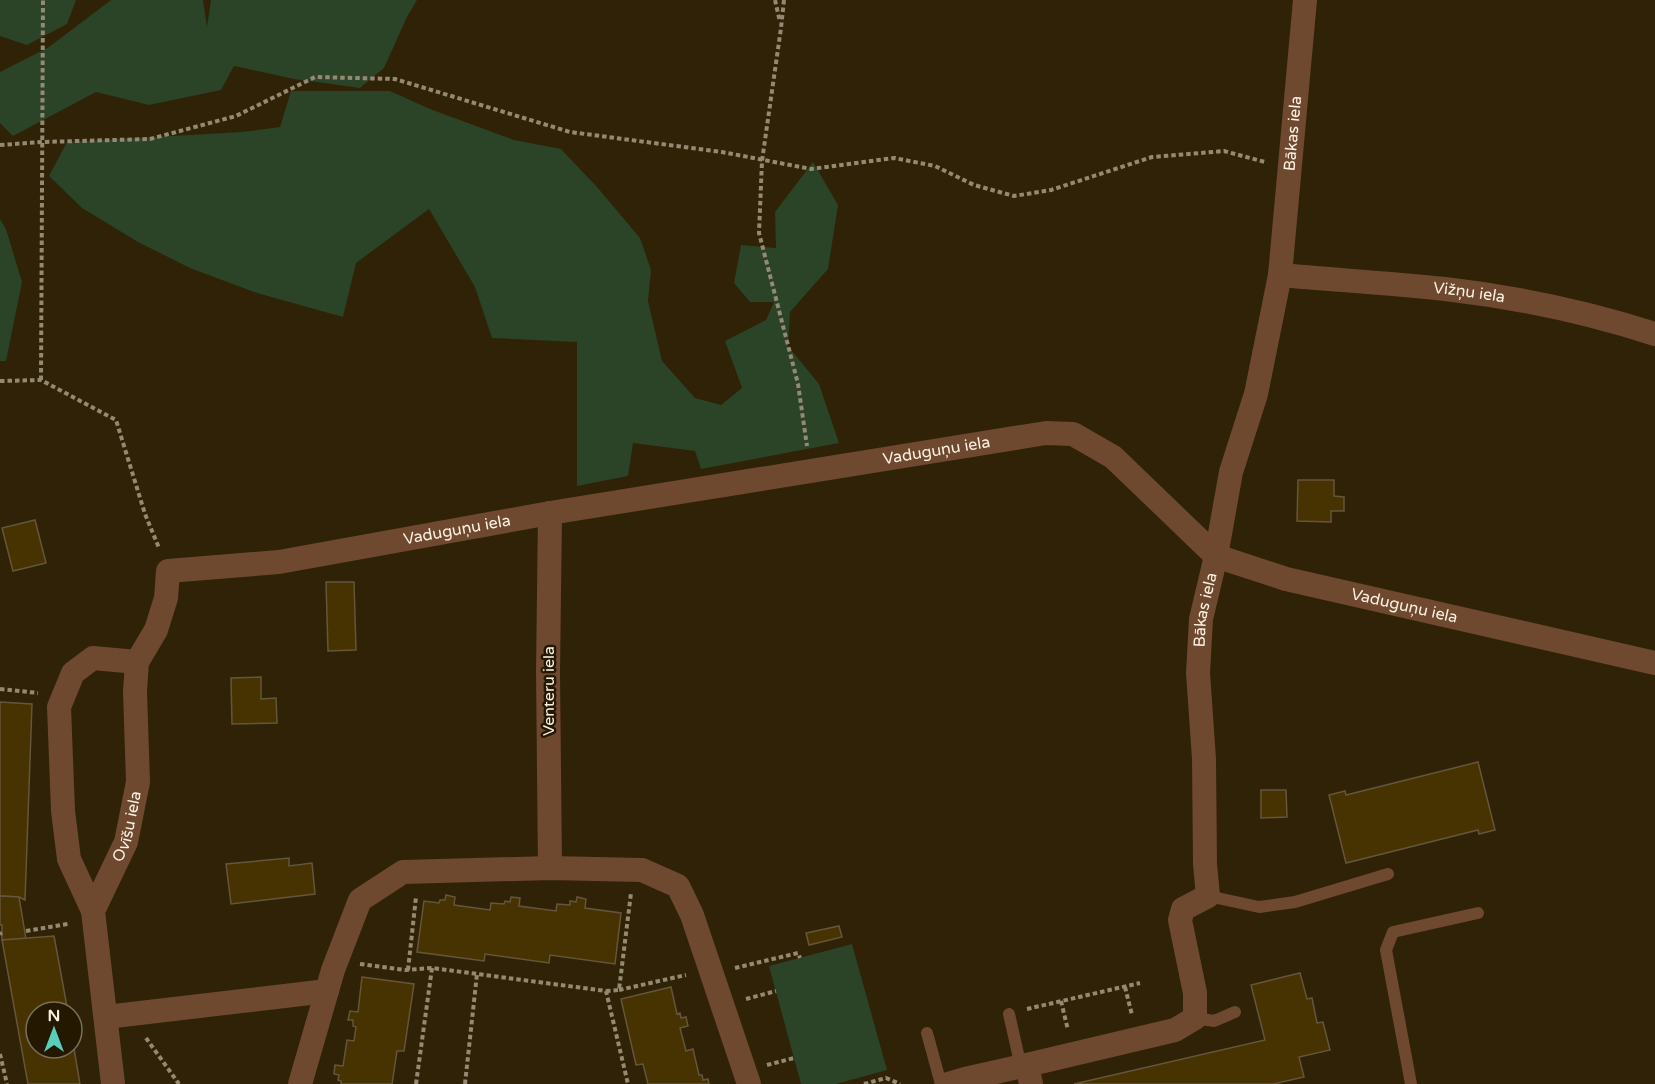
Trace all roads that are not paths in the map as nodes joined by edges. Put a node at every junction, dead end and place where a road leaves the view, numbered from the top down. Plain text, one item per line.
1 (1305, 0) edge
2 (1280, 275) junction
3 (1655, 334) edge
4 (550, 513) junction
5 (1216, 556) junction
6 (168, 571) joint
7 (137, 662) junction
8 (1655, 663) edge
9 (550, 868) junction
10 (1388, 874) dead end
11 (1208, 896) junction
12 (93, 911) junction
13 (1478, 913) dead end
14 (327, 991) junction
15 (1235, 1012) dead end
16 (1009, 1014) road end
17 (118, 1016) junction
18 (1195, 1018) junction
19 (927, 1033) dead end
20 (1026, 1072) edge
21 (113, 1084) edge
22 (300, 1084) edge
23 (749, 1084) edge
24 (941, 1084) edge
25 (948, 1084) edge
26 (1411, 1084) edge

1 - 2 street, Bākas iela
2 - 3 street, Vižņu iela
2 - 5 street, Bākas iela
4 - 5 street, Vaduguņu iela
4 - 6 street, Vaduguņu iela
4 - 9 street, Venteru iela
5 - 8 street, Vaduguņu iela
5 - 11 street, Bākas iela
6 - 7 street, Ovīšu iela
7 - 12 street, Ovīšu iela
7 - 12 street
9 - 14 street
9 - 23 street
10 - 11 lane
11 - 18 street
12 - 17 street
13 - 26 lane
14 - 17 street
14 - 22 street
15 - 18 lane
16 - 20 lane
17 - 21 street
18 - 20 street
19 - 24 lane
20 - 25 street

